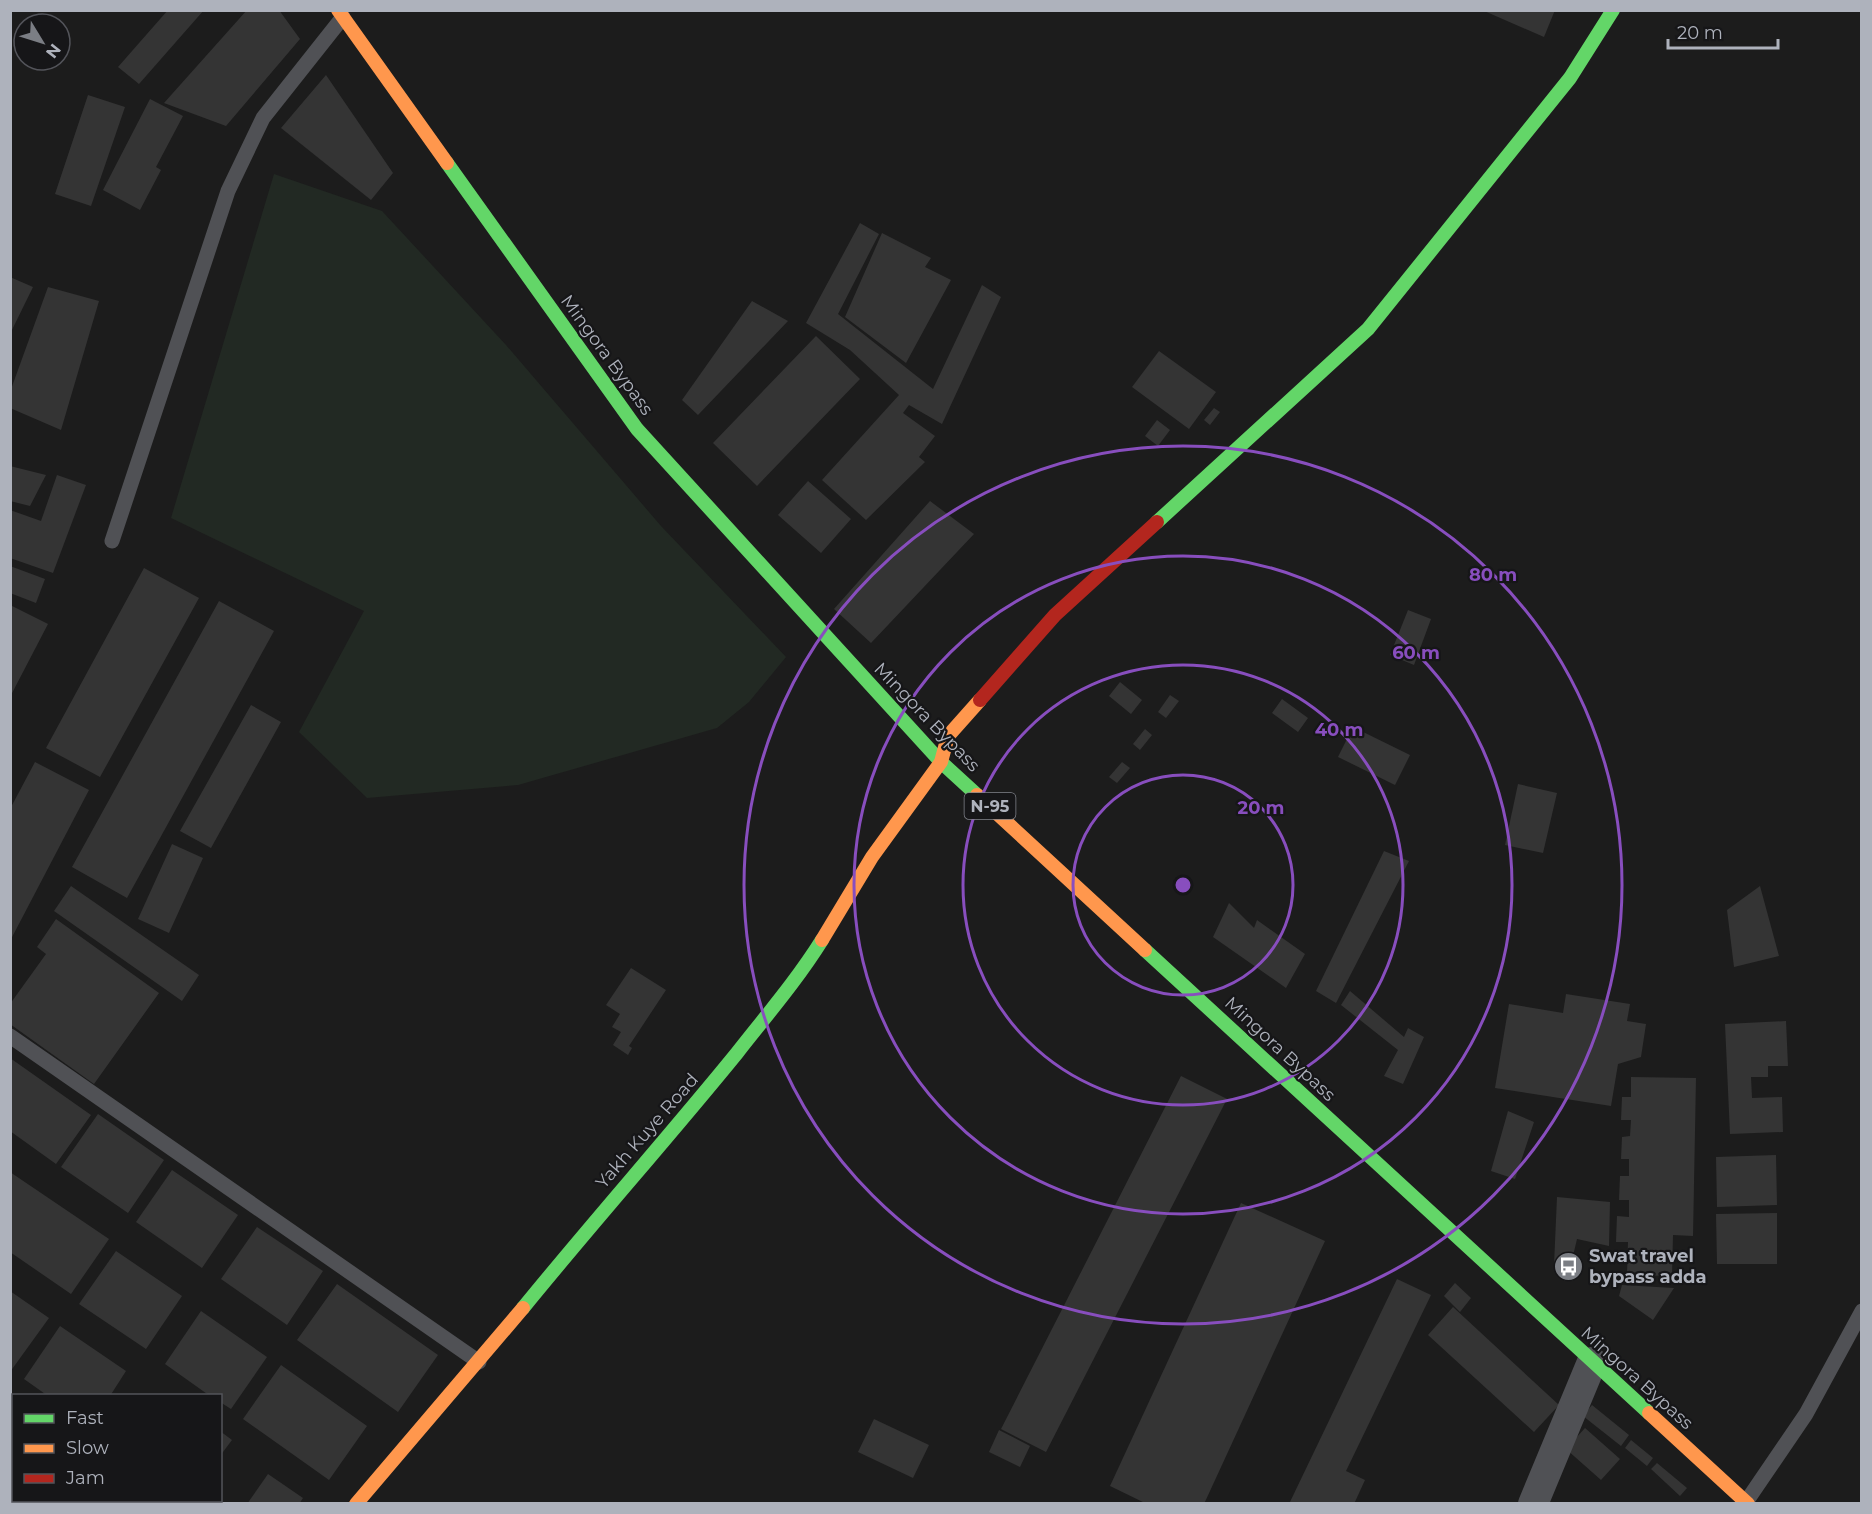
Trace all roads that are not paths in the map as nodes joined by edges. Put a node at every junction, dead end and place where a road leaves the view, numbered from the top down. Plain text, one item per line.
1 (1612, 10) edge
2 (341, 14) edge
3 (112, 541) dead end
4 (941, 762) junction
5 (10, 1036) edge
6 (1862, 1311) edge
7 (479, 1362) junction
8 (1592, 1362) junction
9 (356, 1503) edge
10 (1533, 1503) edge
11 (1747, 1503) edge

1 - 4 main road, Yakh Kuye Road
2 - 3 lane
2 - 4 main road, Mingora Bypass / N-95
4 - 7 main road, Yakh Kuye Road
4 - 8 main road, Mingora Bypass / N-95
5 - 7 lane
6 - 11 lane
7 - 9 main road, Yakh Kuye Road
8 - 10 street
8 - 11 main road, Mingora Bypass / N-95

